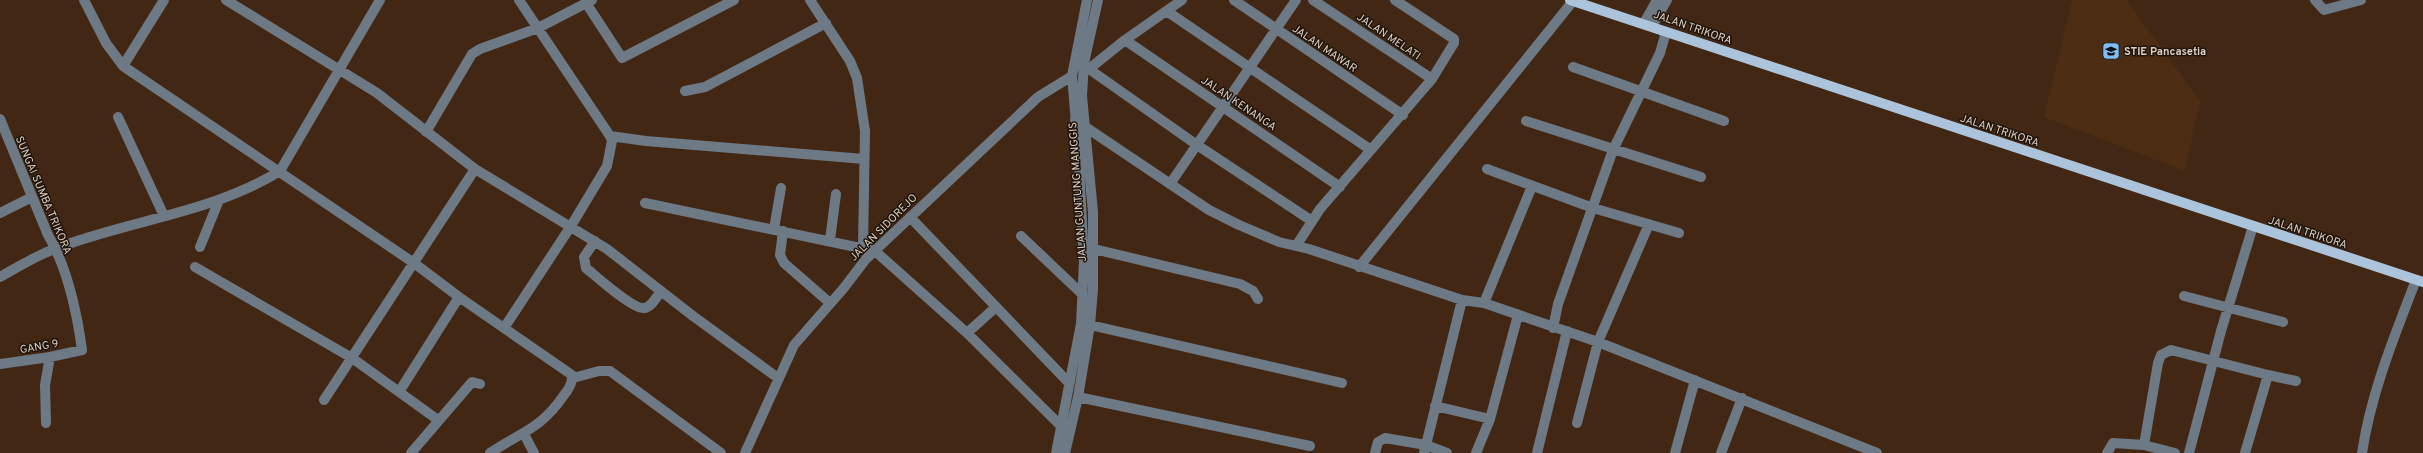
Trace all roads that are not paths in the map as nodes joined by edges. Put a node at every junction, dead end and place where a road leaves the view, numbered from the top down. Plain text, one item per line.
1 (84, 0) edge
2 (164, 0) edge
3 (226, 0) edge
4 (380, 0) edge
5 (519, 0) edge
6 (734, 0) edge
7 (810, 0) edge
8 (1087, 0) edge
9 (1098, 0) edge
10 (1182, 0) edge
11 (1234, 0) edge
12 (1296, 0) edge
13 (1313, 0) edge
14 (1395, 0) edge
15 (1657, 0) edge
16 (1667, 0) edge
17 (2315, 0) edge
18 (2362, 0) edge
19 (1571, 1) edge
20 (589, 2) edge
21 (1168, 12) junction
22 (826, 23) junction
23 (1648, 25) junction
24 (538, 28) junction
25 (1275, 29) junction
26 (1666, 32) junction
27 (1125, 40) junction
28 (123, 66) junction
29 (1573, 67) dead end
30 (1251, 68) junction
31 (341, 70) junction
32 (1086, 70) junction
33 (1072, 76) junction
34 (1432, 79) junction
35 (684, 91) dead end
36 (1640, 92) junction
37 (1223, 107) junction
38 (1403, 115) junction
39 (118, 117) dead end
40 (0, 119) edge
41 (1075, 120) junction
42 (1526, 121) dead end
43 (1724, 121) dead end
44 (1085, 126) junction
45 (426, 132) junction
46 (610, 136) junction
47 (1197, 145) junction
48 (1371, 150) junction
49 (1613, 150) junction
50 (864, 159) junction
51 (475, 169) junction
52 (1487, 169) dead end
53 (280, 171) junction
54 (1701, 177) dead end
55 (1170, 184) junction
56 (1340, 186) junction
57 (1532, 186) junction
58 (781, 188) dead end
59 (836, 194) dead end
60 (32, 197) junction
61 (219, 200) junction
62 (645, 202) dead end
63 (1593, 208) junction
64 (0, 213) edge
65 (164, 216) junction
66 (910, 216) junction
67 (1312, 221) junction
68 (1649, 224) junction
69 (571, 226) junction
70 (2253, 226) junction
71 (779, 230) junction
72 (1679, 233) dead end
73 (1021, 236) dead end
74 (830, 240) junction
75 (594, 241) junction
76 (1296, 246) junction
77 (200, 247) dead end
78 (863, 247) junction
79 (56, 248) junction
80 (1094, 249) junction
81 (875, 251) junction
82 (414, 263) junction
83 (195, 267) dead end
84 (1359, 267) junction
85 (0, 277) edge
86 (2419, 281) edge
87 (661, 291) junction
88 (1082, 294) junction
89 (2184, 296) dead end
90 (459, 297) junction
91 (1258, 299) dead end
92 (1462, 300) junction
93 (1484, 303) junction
94 (830, 304) junction
95 (996, 307) junction
96 (2228, 308) junction
97 (1518, 315) junction
98 (2283, 322) dead end
99 (1090, 325) junction
100 (504, 328) junction
101 (1553, 328) junction
102 (1566, 331) junction
103 (967, 333) junction
104 (1598, 342) junction
105 (82, 350) joint
106 (50, 357) junction
107 (352, 358) junction
108 (2214, 360) junction
109 (0, 364) edge
110 (2268, 375) junction
111 (573, 378) junction
112 (778, 378) junction
113 (1694, 380) junction
114 (2296, 381) dead end
115 (1069, 383) junction
116 (1342, 383) dead end
117 (480, 384) dead end
118 (398, 392) junction
119 (1078, 397) junction
120 (1742, 398) junction
121 (324, 400) dead end
122 (1435, 406) junction
123 (1490, 419) junction
124 (438, 420) junction
125 (46, 423) dead end
126 (1577, 423) dead end
127 (1061, 426) junction
128 (524, 434) junction
129 (2144, 445) junction
130 (1310, 446) dead end
131 (1425, 449) edge
132 (410, 453) edge
133 (490, 453) edge
134 (534, 453) edge
135 (721, 453) edge
136 (744, 453) edge
137 (1056, 453) edge
138 (1065, 453) edge
139 (1375, 453) edge
140 (1447, 453) edge
141 (1476, 453) edge
142 (1537, 453) edge
143 (1675, 453) edge
144 (1721, 453) edge
145 (1877, 453) edge
146 (2107, 453) edge
147 (2175, 453) edge
148 (2189, 453) edge
149 (2245, 453) edge
150 (2362, 453) edge

1 - 28 street
2 - 28 street
3 - 31 street
4 - 31 street
5 - 24 street
6 - 20 street
7 - 22 street
8 - 33 street, JALAN GUNTUNG MANGGIS
9 - 32 street, JALAN GUNTUNG MANGGIS
10 - 21 street
11 - 25 street, JALAN MAWAR
12 - 25 street
13 - 34 street, JALAN MELATI
14 - 34 street
15 - 23 street
16 - 23 street
17 - 18 street
19 - 23 main road, JALAN TRIKORA
19 - 84 street
20 - 24 street
21 - 27 street
21 - 30 street
22 - 35 street
22 - 50 street
23 - 26 main road, JALAN TRIKORA
24 - 45 street
24 - 46 street
25 - 30 street
25 - 38 street, JALAN MAWAR
26 - 36 street
26 - 70 main road, JALAN TRIKORA
27 - 32 street
27 - 37 street, JALAN KENANGA
28 - 53 street
29 - 36 street
30 - 37 street
30 - 48 street
31 - 45 street
31 - 53 street
32 - 44 street, JALAN GUNTUNG MANGGIS
32 - 47 street
33 - 41 street, JALAN GUNTUNG MANGGIS
33 - 66 street, JALAN SIDOREJO
34 - 38 street
36 - 43 street
36 - 49 street
37 - 47 street
37 - 56 street, JALAN KENANGA
38 - 48 street
39 - 65 street
40 - 60 street, SUNGAI SUMBA TRIKORA
41 - 44 street
41 - 88 street, JALAN GUNTUNG MANGGIS
42 - 49 street
44 - 55 street
44 - 80 street, JALAN GUNTUNG MANGGIS
45 - 51 street
46 - 50 street
46 - 69 street
47 - 55 street
47 - 67 street
48 - 56 street
49 - 54 street
49 - 63 street
50 - 78 street
51 - 69 street
51 - 82 street
52 - 57 street
53 - 61 street
53 - 82 street
55 - 76 street
56 - 67 street
57 - 63 street
57 - 93 street
58 - 71 street
59 - 74 street
60 - 64 street
60 - 79 street, SUNGAI SUMBA TRIKORA
61 - 65 street
61 - 77 street
62 - 71 street
63 - 68 street
63 - 101 street
65 - 79 street
66 - 81 street, JALAN SIDOREJO
66 - 95 street
67 - 76 street
68 - 72 street
68 - 104 street
69 - 75 street
69 - 100 street
70 - 86 main road, JALAN TRIKORA
70 - 96 street
71 - 74 street
71 - 94 street
73 - 88 street
74 - 78 street
75 - 87 street
75 - 87 street
76 - 84 street
78 - 81 street
79 - 85 street
79 - 105 street, SUNGAI SUMBA TRIKORA
80 - 91 street
80 - 99 street, JALAN GUNTUNG MANGGIS
81 - 94 street, JALAN SIDOREJO
81 - 103 street
82 - 90 street
82 - 107 street
83 - 107 street
84 - 92 street
86 - 150 street
87 - 112 street
88 - 115 street, JALAN GUNTUNG MANGGIS
89 - 96 street
90 - 100 street
90 - 118 street
92 - 93 street
92 - 122 street
93 - 97 street
94 - 112 street, JALAN SIDOREJO
95 - 103 street
95 - 115 street
96 - 98 street
96 - 108 street
97 - 101 street
97 - 123 street
99 - 116 street
99 - 119 street, JALAN GUNTUNG MANGGIS
100 - 111 street
101 - 102 street
102 - 104 street
102 - 142 street
103 - 127 street
104 - 113 street
104 - 126 street
105 - 106 street, GANG 9
106 - 109 street, GANG 9
106 - 125 street
107 - 118 street
107 - 121 street
108 - 110 street
108 - 129 street
108 - 148 street
110 - 114 street
110 - 149 street
111 - 128 street
111 - 135 street
112 - 136 street, JALAN SIDOREJO
113 - 120 street
113 - 143 street
115 - 127 street, JALAN GUNTUNG MANGGIS
117 - 124 street
118 - 124 street
119 - 130 street
119 - 138 street, JALAN GUNTUNG MANGGIS
120 - 144 street
120 - 145 street
122 - 123 street
122 - 131 street
123 - 141 street
124 - 132 street
127 - 137 street, JALAN GUNTUNG MANGGIS
128 - 133 street
128 - 134 street
129 - 146 street
129 - 147 street
131 - 139 street
131 - 140 street

